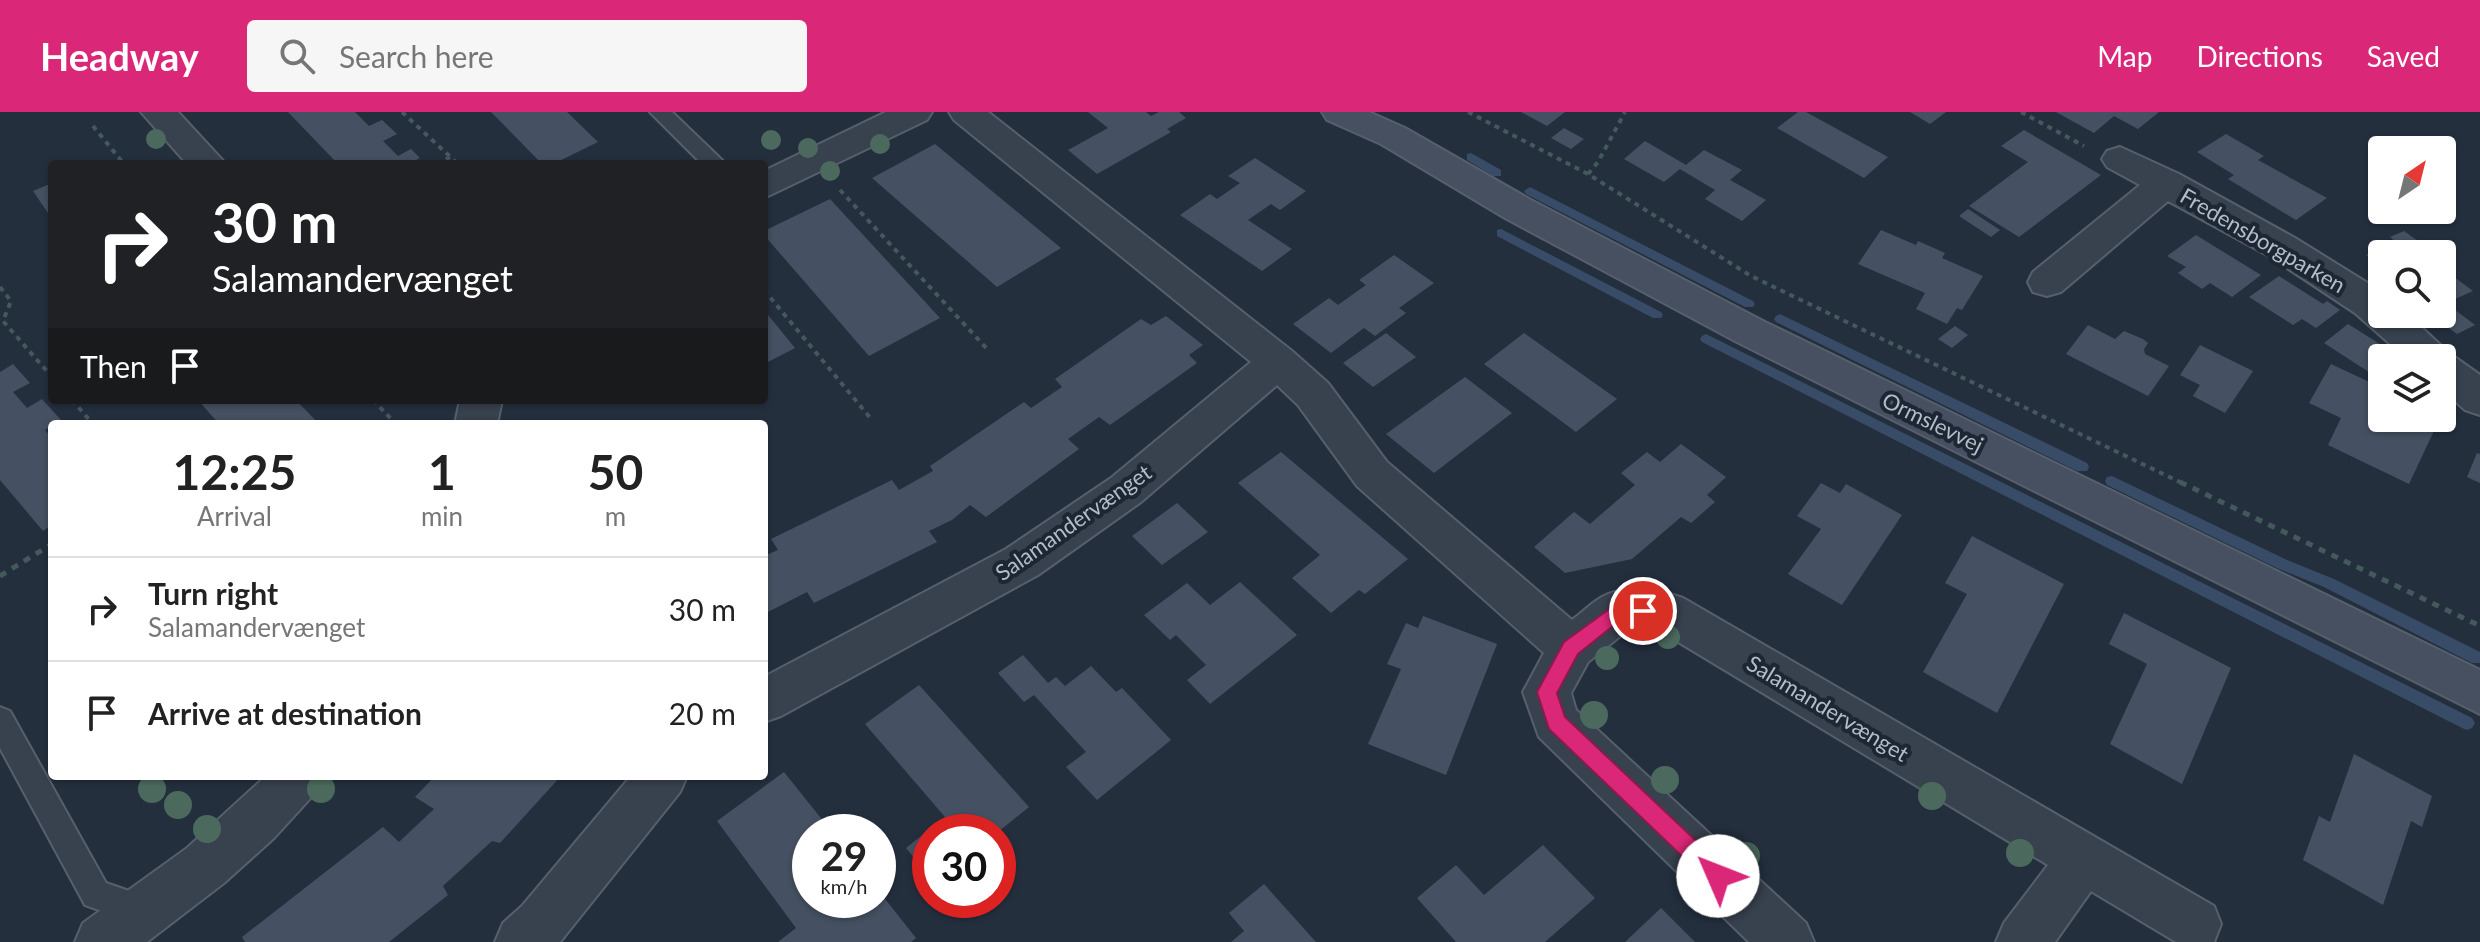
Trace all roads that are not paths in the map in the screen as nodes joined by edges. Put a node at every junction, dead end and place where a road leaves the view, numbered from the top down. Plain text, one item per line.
1 (158, 112) edge
2 (660, 112) edge
3 (915, 112) edge
4 (966, 112) edge
5 (1339, 112) edge
6 (1377, 124) edge
7 (2120, 159) road end
8 (204, 160) edge
9 (711, 160) edge
10 (2166, 183) junction
11 (768, 184) edge
12 (2047, 282) dead end
13 (2416, 344) edge
14 (1278, 362) junction
15 (2456, 378) edge
16 (2480, 399) edge
17 (1571, 648) junction
18 (2480, 693) edge
19 (768, 699) edge
20 (0, 720) edge
21 (294, 780) edge
22 (659, 780) edge
23 (2083, 859) junction
24 (2195, 924) dead end
25 (158, 927) edge
26 (102, 942) edge
27 (522, 942) edge
28 (1787, 942) edge
29 (2023, 942) edge

1 - 8 street
2 - 9 lane
3 - 11 street
4 - 14 street
5 - 6 street, Ormslevvej
6 - 18 street, Ormslevvej
7 - 10 street, Fredensborgparken
10 - 12 street, Fredensborgparken
10 - 13 street, Fredensborgparken
14 - 17 street
14 - 19 street, Salamandervænget
15 - 16 street
17 - 23 street, Salamandervænget
17 - 28 street, Salamandervænget
20 - 25 lane
21 - 25 street
22 - 27 street
23 - 24 street, Salamandervænget
23 - 29 street
25 - 26 street

